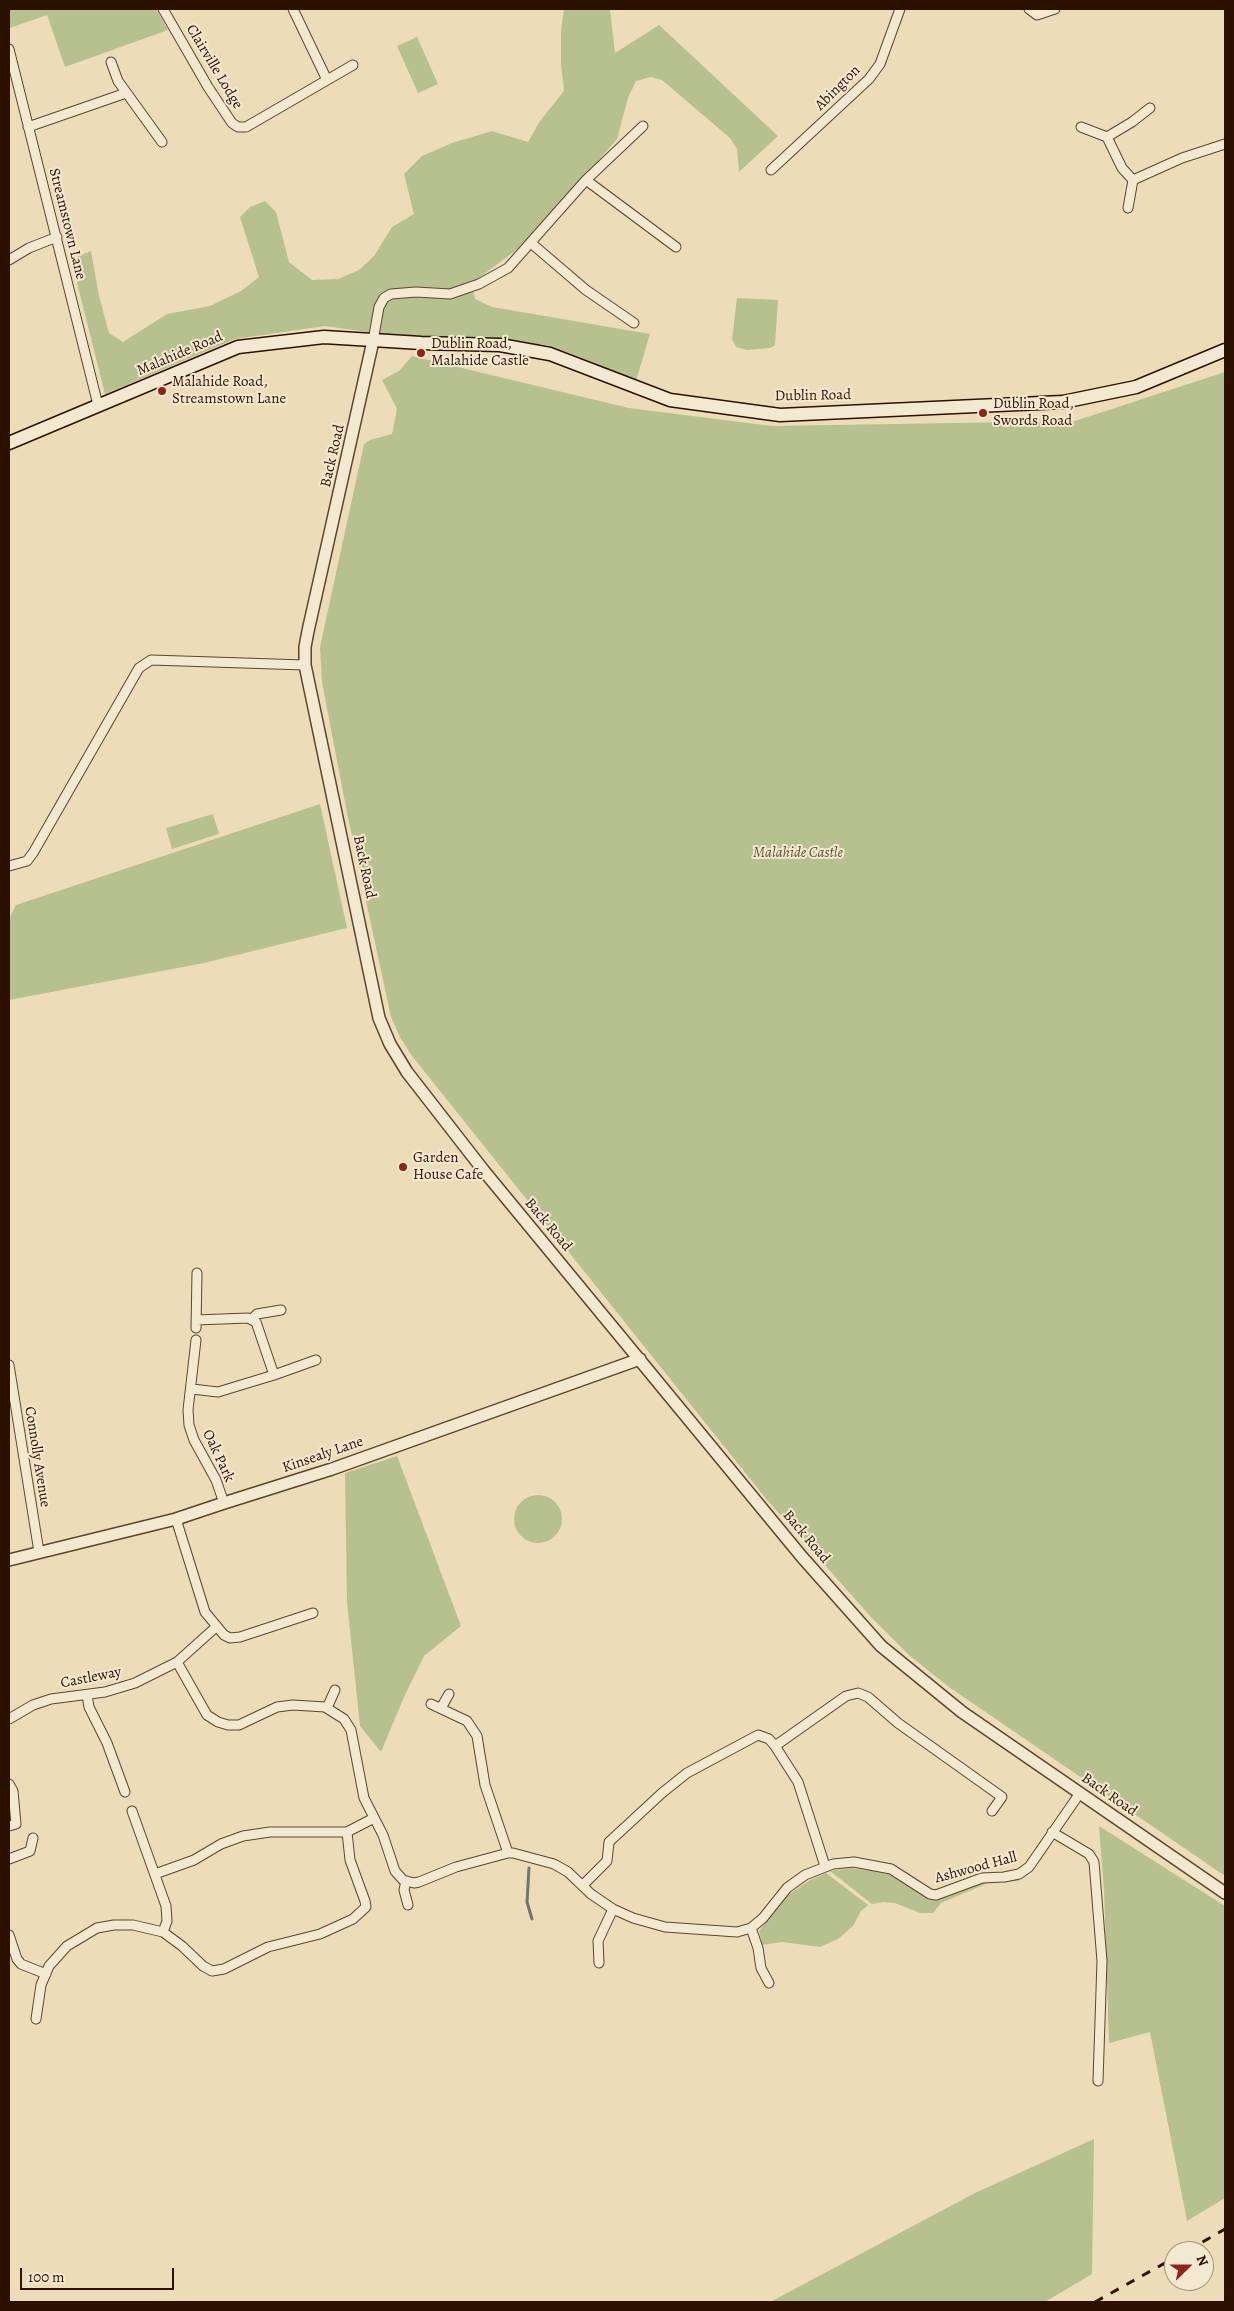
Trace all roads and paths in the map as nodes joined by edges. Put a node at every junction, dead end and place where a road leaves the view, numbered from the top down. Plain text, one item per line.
1 (163, 9) edge
2 (293, 9) edge
3 (900, 9) edge
4 (1029, 9) edge
5 (1055, 9) edge
6 (9, 50) edge
7 (111, 62) dead end
8 (353, 65) dead end
9 (327, 80) junction
10 (126, 93) junction
11 (1150, 108) dead end
12 (28, 126) junction
13 (644, 126) dead end
14 (1081, 127) dead end
15 (1106, 137) junction
16 (162, 142) dead end
17 (1222, 145) edge
18 (771, 170) dead end
19 (586, 180) junction
20 (1133, 180) junction
21 (1128, 208) dead end
22 (57, 238) junction
23 (531, 243) junction
24 (676, 247) dead end
25 (9, 260) edge
26 (634, 323) dead end
27 (373, 341) junction
28 (1225, 350) edge
29 (98, 405) junction
30 (9, 442) edge
31 (305, 665) junction
32 (9, 866) edge
33 (197, 1273) dead end
34 (281, 1310) dead end
35 (252, 1319) junction
36 (196, 1340) dead end
37 (316, 1360) dead end
38 (640, 1360) junction
39 (9, 1365) edge
40 (274, 1375) junction
41 (192, 1389) junction
42 (224, 1504) junction
43 (176, 1519) junction
44 (39, 1552) junction
45 (9, 1560) edge
46 (313, 1613) dead end
47 (216, 1627) junction
48 (177, 1662) junction
49 (335, 1690) dead end
50 (87, 1694) junction
51 (449, 1694) dead end
52 (431, 1704) dead end
53 (327, 1708) junction
54 (441, 1708) junction
55 (9, 1719) edge
56 (775, 1746) junction
57 (9, 1784) edge
58 (124, 1792) dead end
59 (1080, 1793) junction
60 (992, 1811) dead end
61 (132, 1812) dead end
62 (374, 1818) junction
63 (9, 1826) edge
64 (347, 1832) junction
65 (1052, 1832) junction
66 (33, 1838) dead end
67 (508, 1853) junction
68 (9, 1859) edge
69 (825, 1866) junction
70 (155, 1874) junction
71 (406, 1881) junction
72 (583, 1885) junction
73 (1225, 1893) edge
74 (408, 1906) dead end
75 (613, 1909) junction
76 (751, 1928) junction
77 (163, 1932) junction
78 (9, 1934) edge
79 (599, 1963) dead end
80 (46, 1974) junction
81 (769, 1983) dead end
82 (36, 2019) dead end
83 (1098, 2081) dead end

1 - 9 street, Clairville Lodge
2 - 9 street
3 - 18 street, Abington
4 - 5 street
6 - 12 street, Streamstown Lane
7 - 10 street
8 - 9 street, Clairville Lodge
10 - 12 street
10 - 16 street
11 - 15 street
12 - 22 street, Streamstown Lane
13 - 19 street
14 - 15 street
15 - 20 street
17 - 20 street
19 - 23 street
19 - 24 street
20 - 21 street
22 - 25 street
22 - 29 street, Streamstown Lane
23 - 26 street
23 - 27 street
27 - 28 main road, Dublin Road
27 - 29 main road, Malahide Road
27 - 31 street, Back Road
29 - 30 main road, Malahide Road
31 - 32 street
31 - 38 street, Back Road
33 - 35 street
34 - 35 street
35 - 40 street
36 - 41 street, Oak Park
37 - 40 street
38 - 42 street, Kinsealy Lane
38 - 59 street, Back Road
39 - 44 street, Connolly Avenue
40 - 41 street
41 - 42 street, Oak Park
42 - 43 street, Kinsealy Lane
43 - 44 street, Kinsealy Lane
43 - 47 street
44 - 45 street, Kinsealy Lane
46 - 47 street
47 - 48 street, Castleway
48 - 50 street, Castleway
48 - 53 street
49 - 53 street
50 - 55 street, Castleway
50 - 58 street
51 - 54 street
52 - 54 street
53 - 62 street
54 - 67 street
56 - 60 street
56 - 69 street
56 - 72 street
57 - 63 street
59 - 65 street, Ashwood Hall
59 - 73 street, Back Road
61 - 70 street
62 - 64 street
62 - 71 street
64 - 70 street
64 - 77 street
65 - 69 street, Ashwood Hall
65 - 83 street
66 - 68 street
67 - 71 street
67 - 72 street
69 - 76 street, Ashwood Hall
70 - 77 street
71 - 74 street
72 - 75 street
75 - 76 street
75 - 79 street
76 - 81 street
77 - 80 street
78 - 80 street
80 - 82 street

